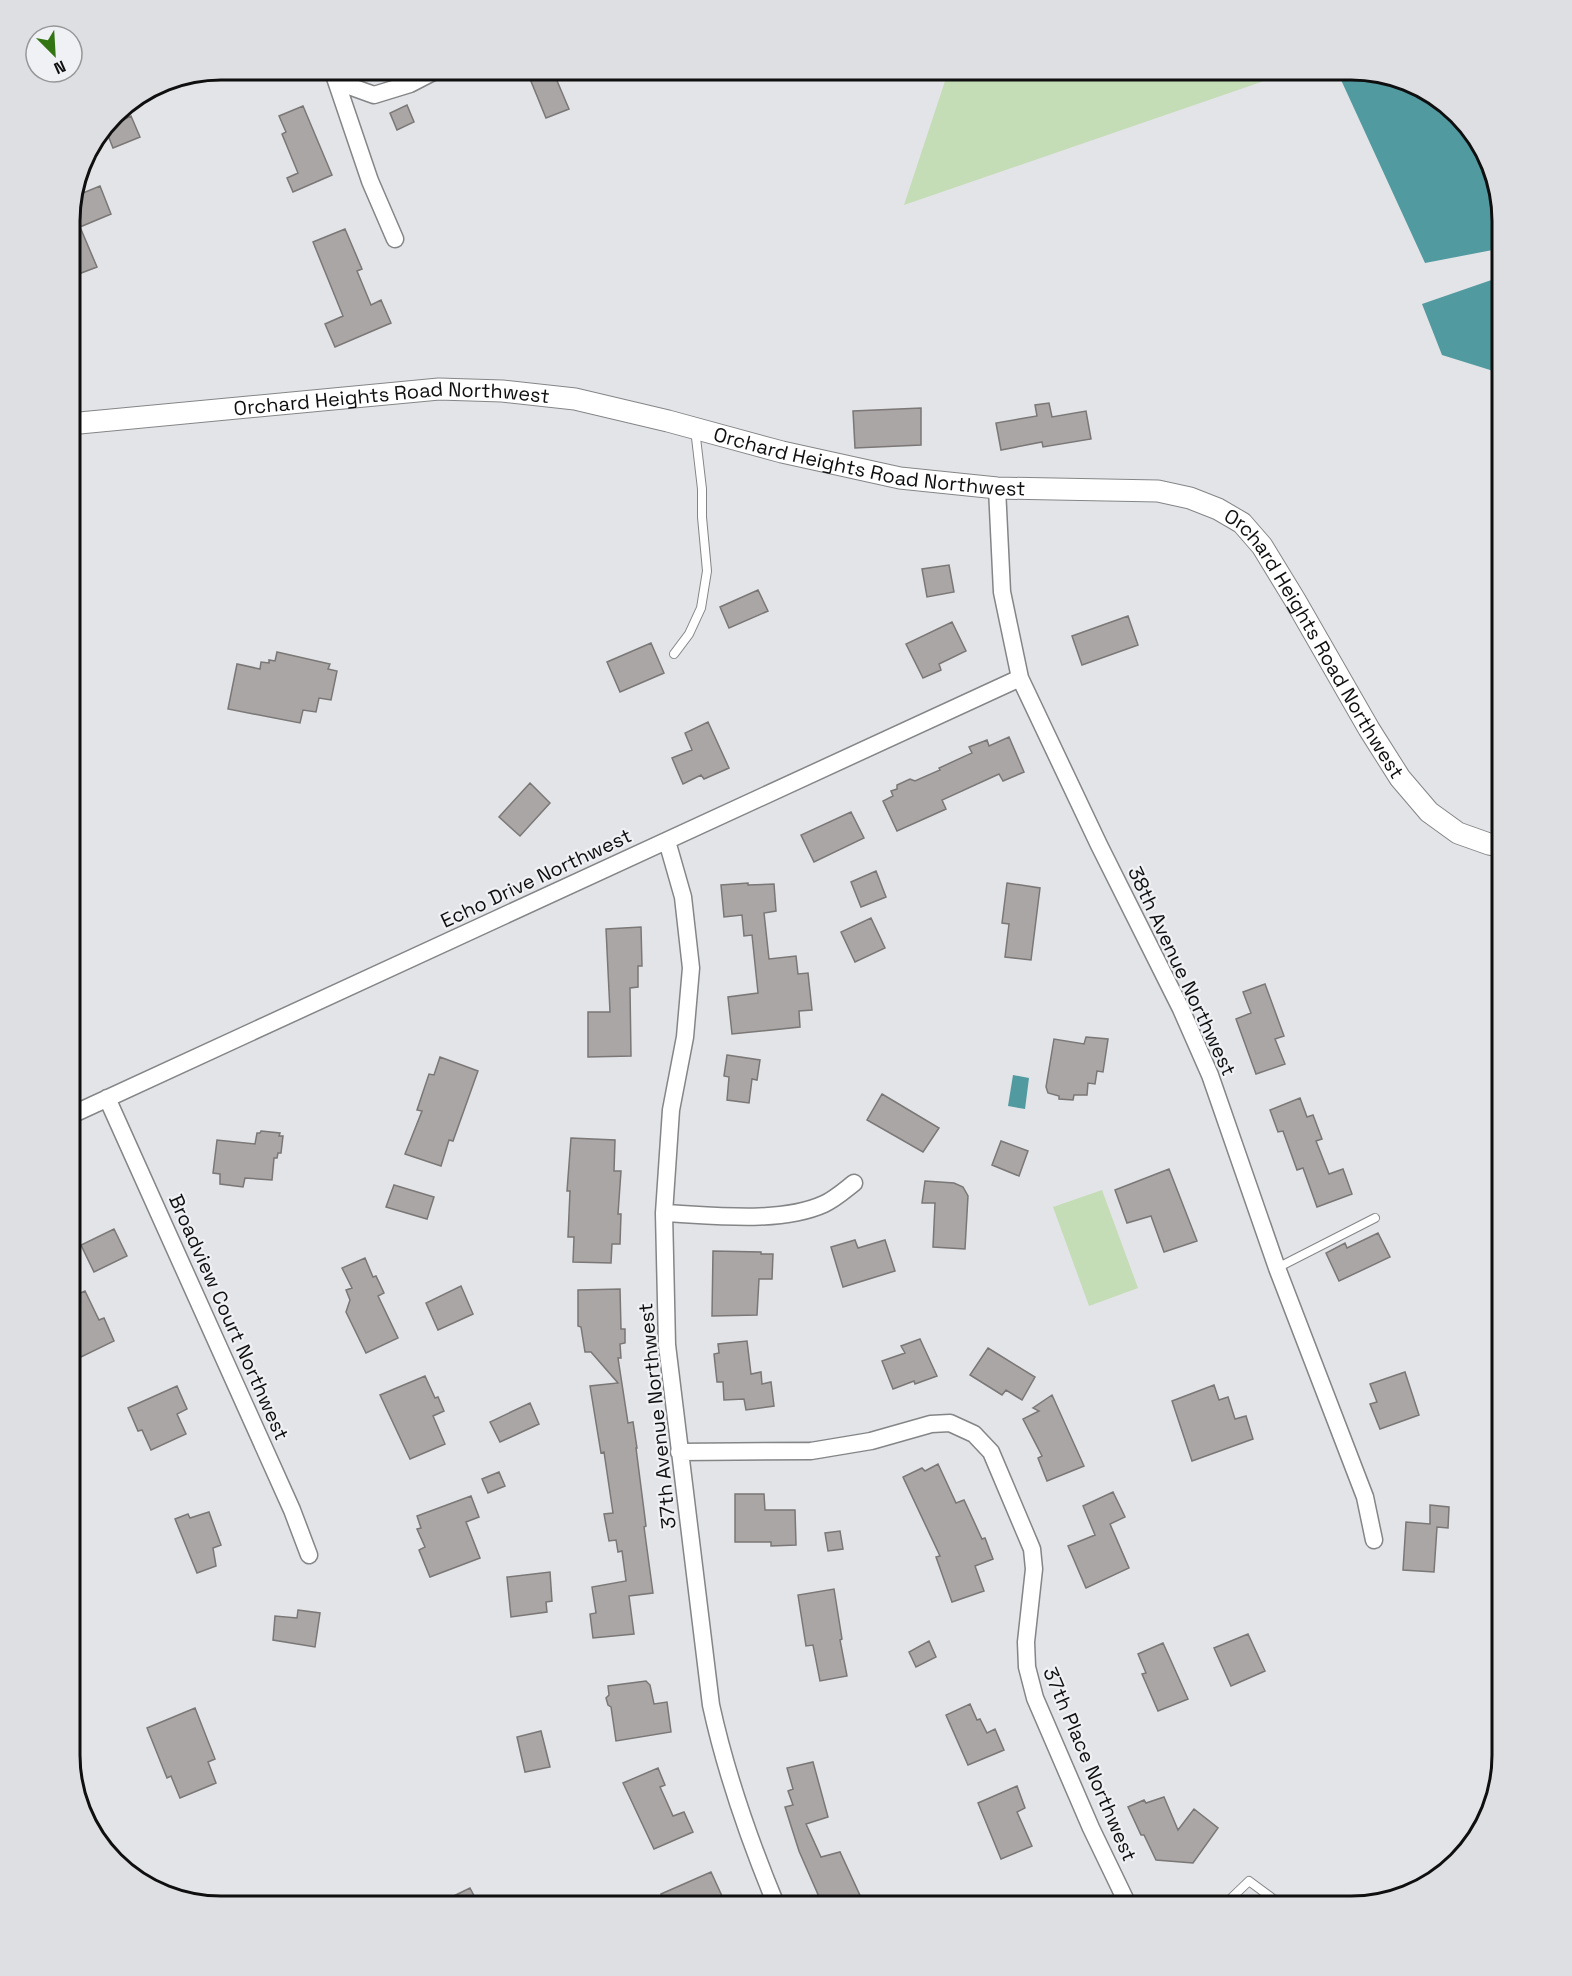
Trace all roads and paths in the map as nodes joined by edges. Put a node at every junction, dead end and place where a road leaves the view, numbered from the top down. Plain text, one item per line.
1 (336, 79) edge
2 (341, 79) edge
3 (419, 79) edge
4 (395, 239) dead end
5 (80, 423) edge
6 (695, 428) junction
7 (997, 488) junction
8 (674, 654) dead end
9 (1020, 678) junction
10 (667, 841) junction
11 (1492, 844) edge
12 (107, 1098) junction
13 (79, 1111) edge
14 (854, 1183) dead end
15 (664, 1213) junction
16 (1375, 1218) dead end
17 (1277, 1268) junction
18 (679, 1452) junction
19 (1374, 1540) dead end
20 (309, 1555) dead end
21 (772, 1896) edge
22 (1124, 1896) edge
23 (1233, 1896) edge
24 (1269, 1896) edge

1 - 4 street
2 - 3 street
5 - 6 street, Orchard Heights Road Northwest
6 - 7 street, Orchard Heights Road Northwest
6 - 8 lane
7 - 9 street, 38th Avenue Northwest
7 - 11 street, Orchard Heights Road Northwest
9 - 10 street, Echo Drive Northwest
9 - 17 street, 38th Avenue Northwest
10 - 12 street, Echo Drive Northwest
10 - 15 street, 37th Avenue Northwest
12 - 13 street, Echo Drive Northwest
12 - 20 street, Broadview Court Northwest
14 - 15 street
15 - 18 street, 37th Avenue Northwest
16 - 17 lane
17 - 19 street, 38th Avenue Northwest
18 - 21 street, 37th Avenue Northwest
18 - 22 street, 37th Place Northwest
23 - 24 lane

